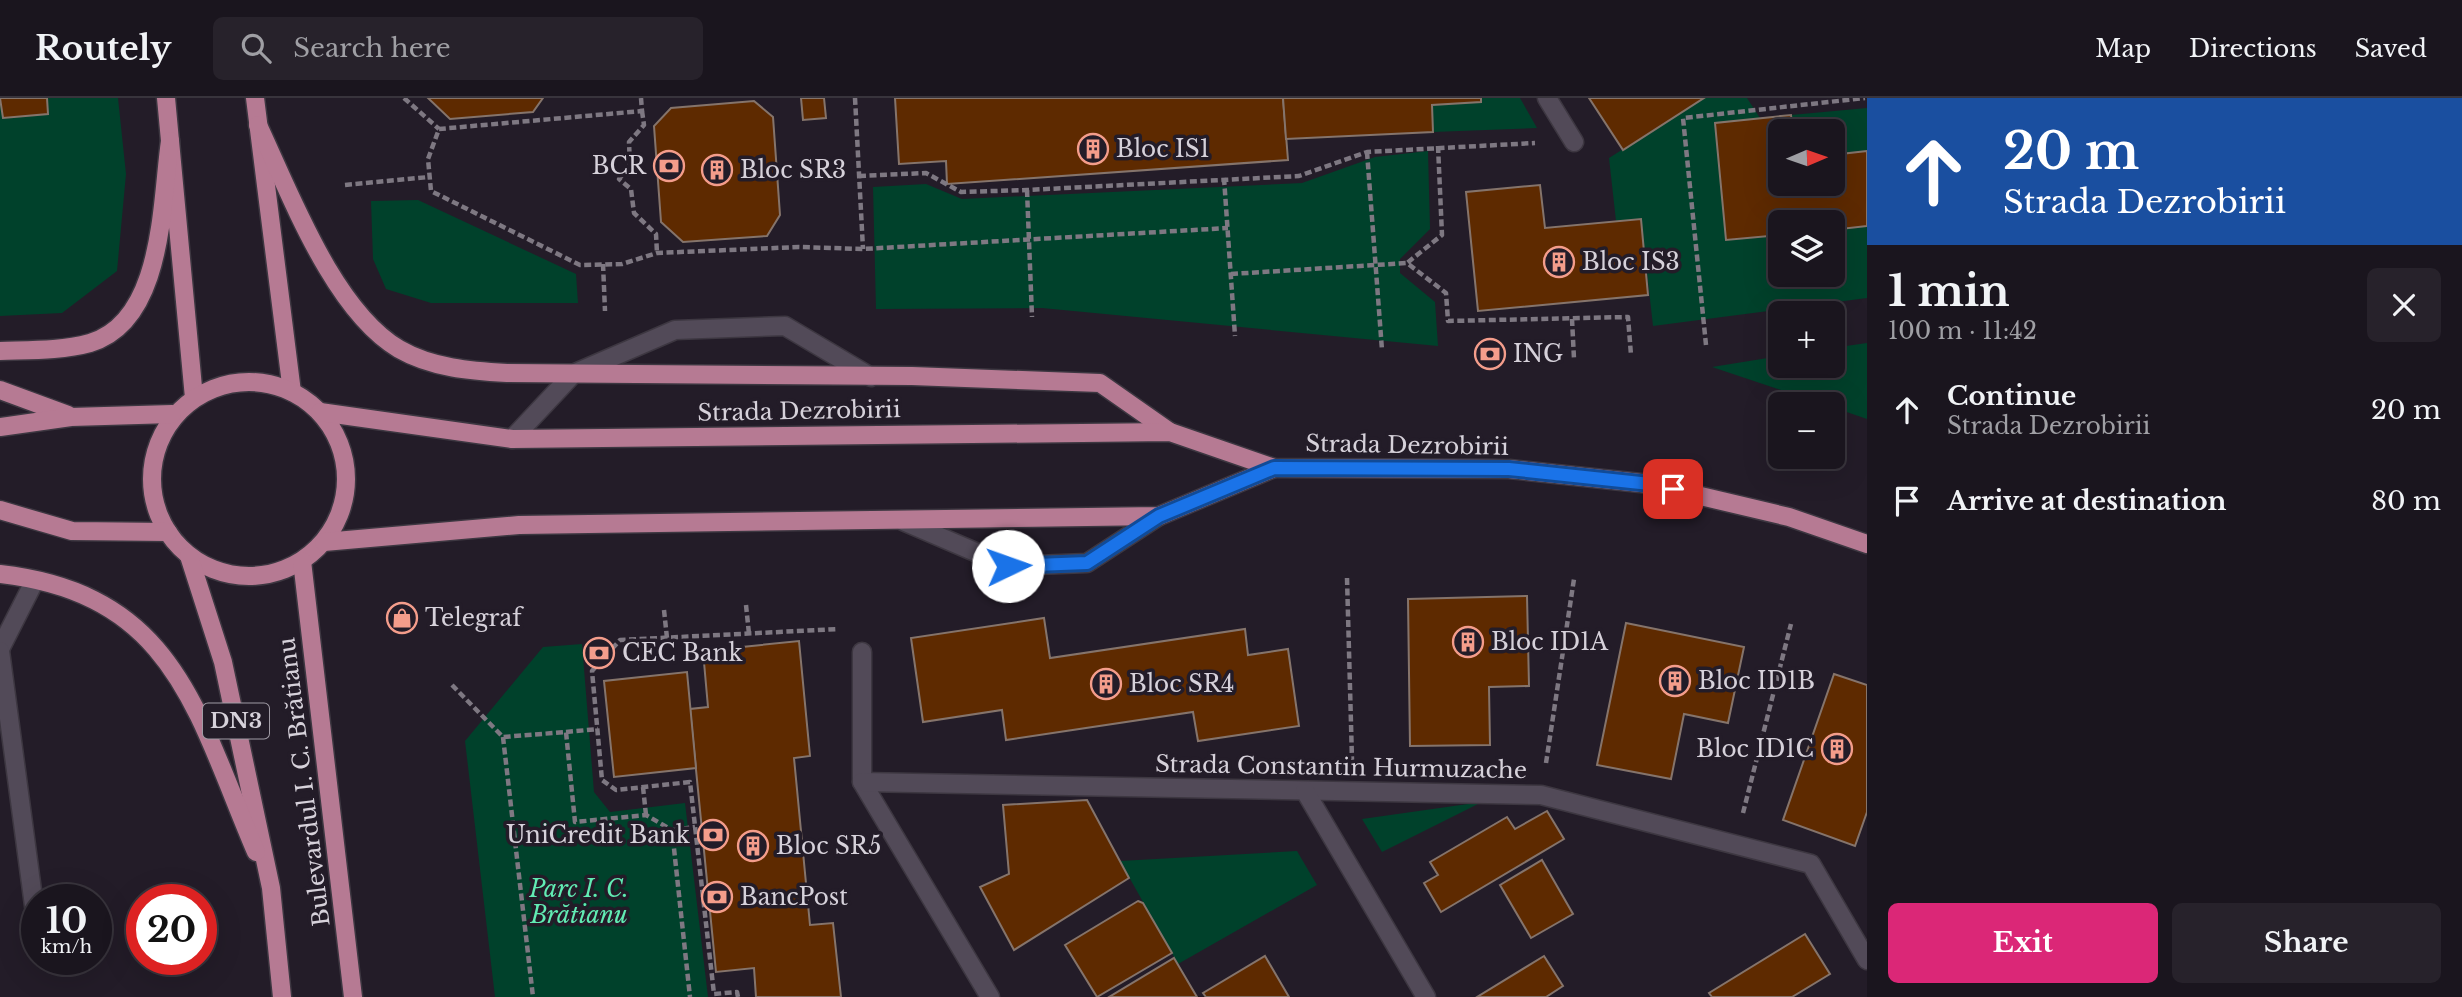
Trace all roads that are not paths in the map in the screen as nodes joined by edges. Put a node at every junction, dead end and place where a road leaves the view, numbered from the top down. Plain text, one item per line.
1 (166, 98) edge
2 (255, 98) edge
3 (1547, 98) edge
4 (258, 125) junction
5 (170, 141) junction
6 (1574, 142) road end
7 (0, 351) edge
8 (573, 374) junction
9 (871, 377) junction
10 (0, 390) edge
11 (292, 392) junction
12 (194, 398) junction
13 (320, 412) junction
14 (172, 414) junction
15 (71, 416) junction
16 (0, 427) edge
17 (1170, 432) junction
18 (512, 439) junction
19 (1274, 468) junction
20 (0, 510) edge
21 (1159, 516) junction
22 (903, 521) junction
23 (168, 532) junction
24 (324, 542) junction
25 (1867, 544) edge
26 (189, 556) junction
27 (302, 561) junction
28 (0, 574) edge
29 (35, 580) junction
30 (0, 650) edge
31 (862, 652) dead end
32 (862, 782) junction
33 (1305, 791) junction
34 (31, 884) edge
35 (271, 888) junction
36 (1867, 960) edge
37 (282, 997) edge
38 (353, 997) edge
39 (989, 997) edge
40 (1426, 997) edge

1 - 5 main road
2 - 4 main road
3 - 6 street
4 - 8 main road
4 - 11 main road
5 - 7 main road
5 - 12 main road
8 - 9 main road
8 - 9 street
8 - 18 street
9 - 17 main road
10 - 15 main road
11 - 12 main road, DN3
11 - 13 main road, DN3
12 - 14 main road, DN3
13 - 18 main road, Strada Dezrobirii
13 - 24 main road, DN3
14 - 15 main road
14 - 23 main road, DN3
15 - 16 main road
17 - 18 main road, Strada Dezrobirii
17 - 19 main road, Strada Dezrobirii
19 - 21 main road, Strada Dezrobirii
19 - 25 main road, Strada Dezrobirii
20 - 23 main road
21 - 22 main road, Strada Dezrobirii
21 - 22 street
22 - 24 main road, Strada Dezrobirii
23 - 26 main road, DN3
24 - 27 main road, DN3
26 - 27 main road, DN3
26 - 35 main road, Bulevardul I. C. Brătianu / DN3
27 - 38 main road, Bulevardul I. C. Brătianu
28 - 29 main road
29 - 30 street
29 - 35 main road
30 - 34 street
31 - 32 street
32 - 33 street, Strada Constantin Hurmuzache
32 - 39 street
33 - 36 street, Strada Constantin Hurmuzache
33 - 40 street
35 - 37 main road, Bulevardul I. C. Brătianu / DN3

